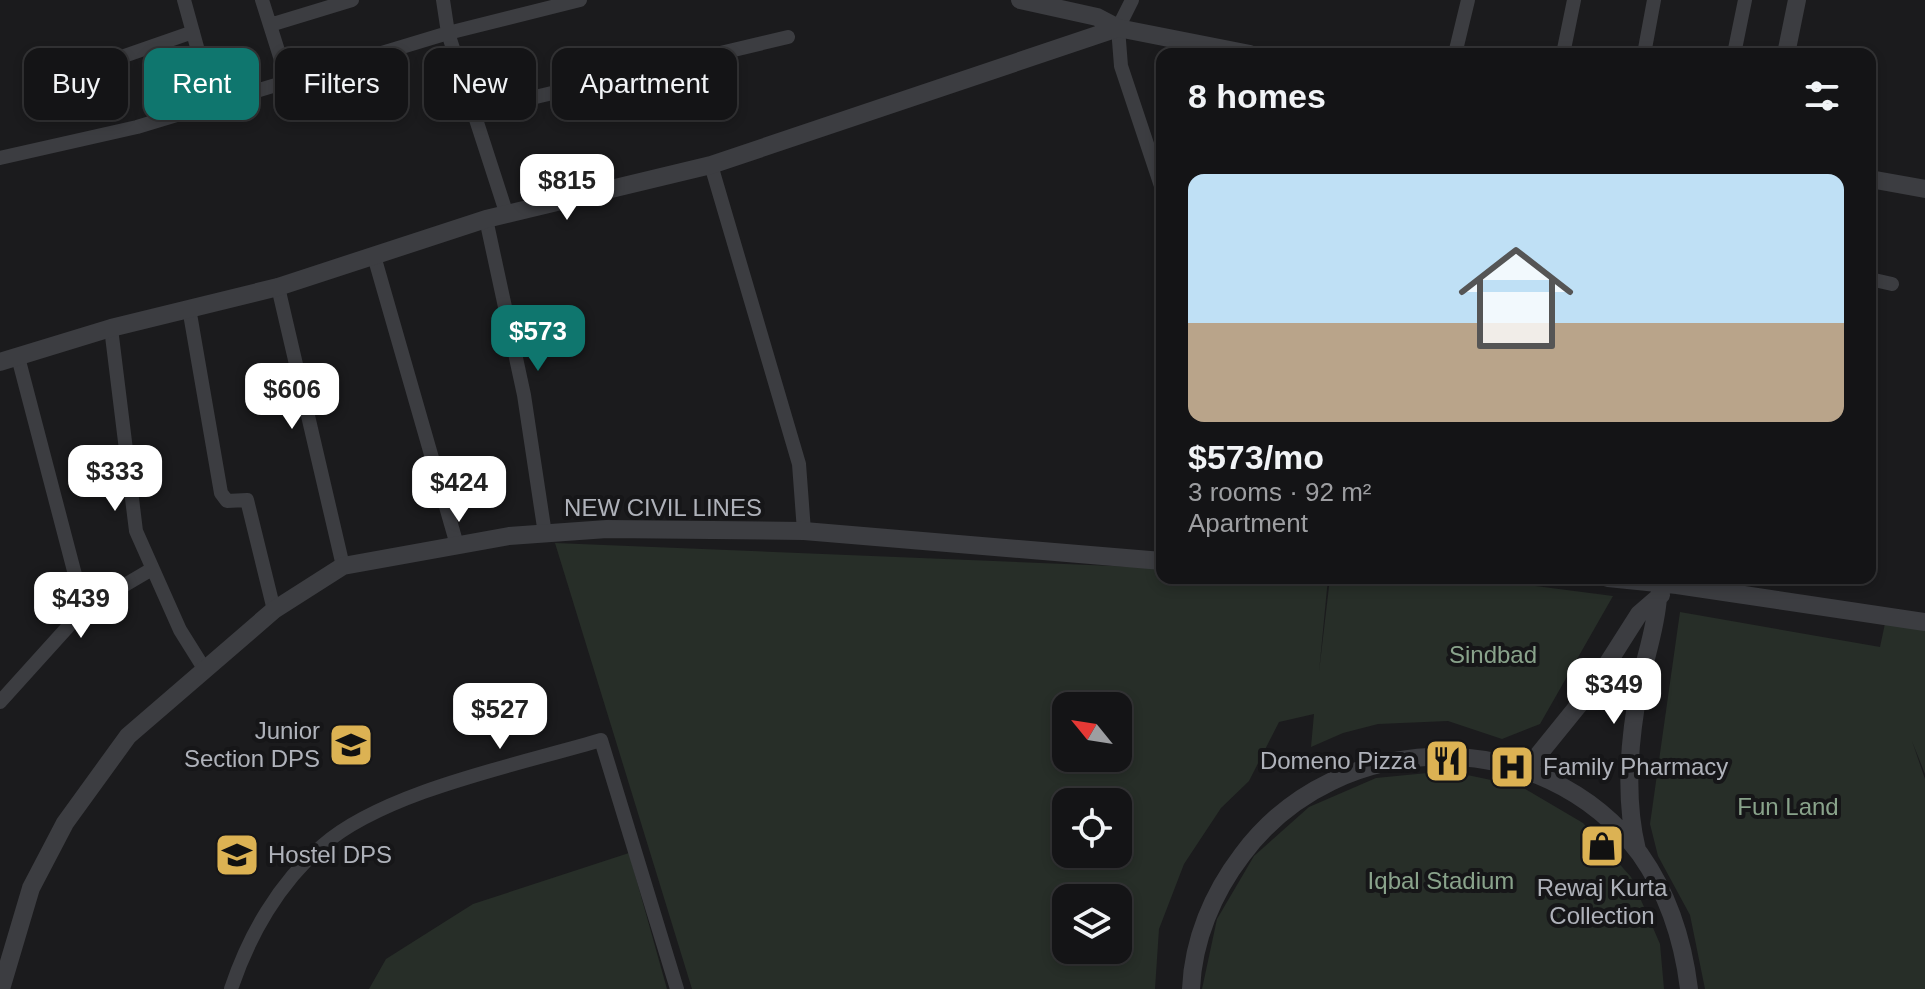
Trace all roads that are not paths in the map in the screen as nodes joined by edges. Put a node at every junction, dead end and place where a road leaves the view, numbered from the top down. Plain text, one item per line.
1 (184, 0) edge
2 (262, 0) edge
3 (352, 0) edge
4 (443, 0) edge
5 (580, 0) edge
6 (1020, 0) edge
7 (1132, 0) edge
8 (1468, 0) edge
9 (1574, 0) edge
10 (1654, 0) edge
11 (1745, 0) edge
12 (1797, 0) edge
13 (270, 25) junction
14 (1118, 28) junction
15 (193, 32) junction
16 (448, 33) junction
17 (788, 37) dead end
18 (197, 48) edge
19 (277, 48) edge
20 (396, 48) edge
21 (453, 48) edge
22 (1220, 48) edge
23 (1456, 48) edge
24 (1564, 48) edge
25 (1645, 48) edge
26 (1735, 48) edge
27 (1787, 48) edge
28 (128, 55) edge
29 (536, 97) edge
30 (161, 120) edge
31 (475, 120) edge
32 (0, 158) edge
33 (711, 165) junction
34 (1156, 171) edge
35 (1876, 180) edge
36 (1925, 189) edge
37 (507, 215) junction
38 (486, 219) junction
39 (374, 256) junction
40 (1876, 280) edge
41 (1892, 284) dead end
42 (278, 287) junction
43 (189, 308) junction
44 (111, 328) junction
45 (9, 360) edge
46 (804, 531) junction
47 (545, 534) junction
48 (457, 545) junction
49 (1156, 560) edge
50 (343, 566) junction
51 (152, 569) junction
52 (1673, 584) edge
53 (1695, 584) edge
54 (1658, 597) junction
55 (84, 609) junction
56 (274, 610) junction
57 (1925, 622) edge
58 (205, 670) junction
59 (0, 702) edge
60 (1526, 770) junction
61 (1638, 852) junction
62 (1, 989) edge
63 (231, 989) edge
64 (677, 989) edge
65 (1191, 989) edge
66 (1689, 989) edge

1 - 15 street
2 - 13 street
3 - 13 street
4 - 16 street
5 - 16 street
6 - 14 street
7 - 14 street
8 - 23 street
9 - 24 street
10 - 25 street
11 - 26 street
12 - 27 street
13 - 19 street
14 - 22 street
14 - 33 street
14 - 34 street
15 - 18 street
15 - 28 street
16 - 20 street
16 - 21 street
17 - 29 street
30 - 32 street
31 - 37 street
33 - 37 street
33 - 46 street
35 - 36 street
37 - 38 street
38 - 39 street
38 - 47 street
39 - 42 street
39 - 48 street
40 - 41 street
42 - 43 street
42 - 50 street
43 - 44 street
43 - 56 street
44 - 45 street
44 - 51 street
45 - 55 street
46 - 47 street, NEW CIVIL LINES
46 - 49 street, NEW CIVIL LINES
47 - 48 street, NEW CIVIL LINES
48 - 50 street, NEW CIVIL LINES
50 - 56 street, NEW CIVIL LINES
51 - 55 street
51 - 58 street
52 - 54 street
53 - 57 street
54 - 60 street
54 - 61 street
55 - 59 street
56 - 58 street, NEW CIVIL LINES
58 - 62 street, NEW CIVIL LINES
60 - 61 street
60 - 65 street
61 - 66 street
63 - 64 street

